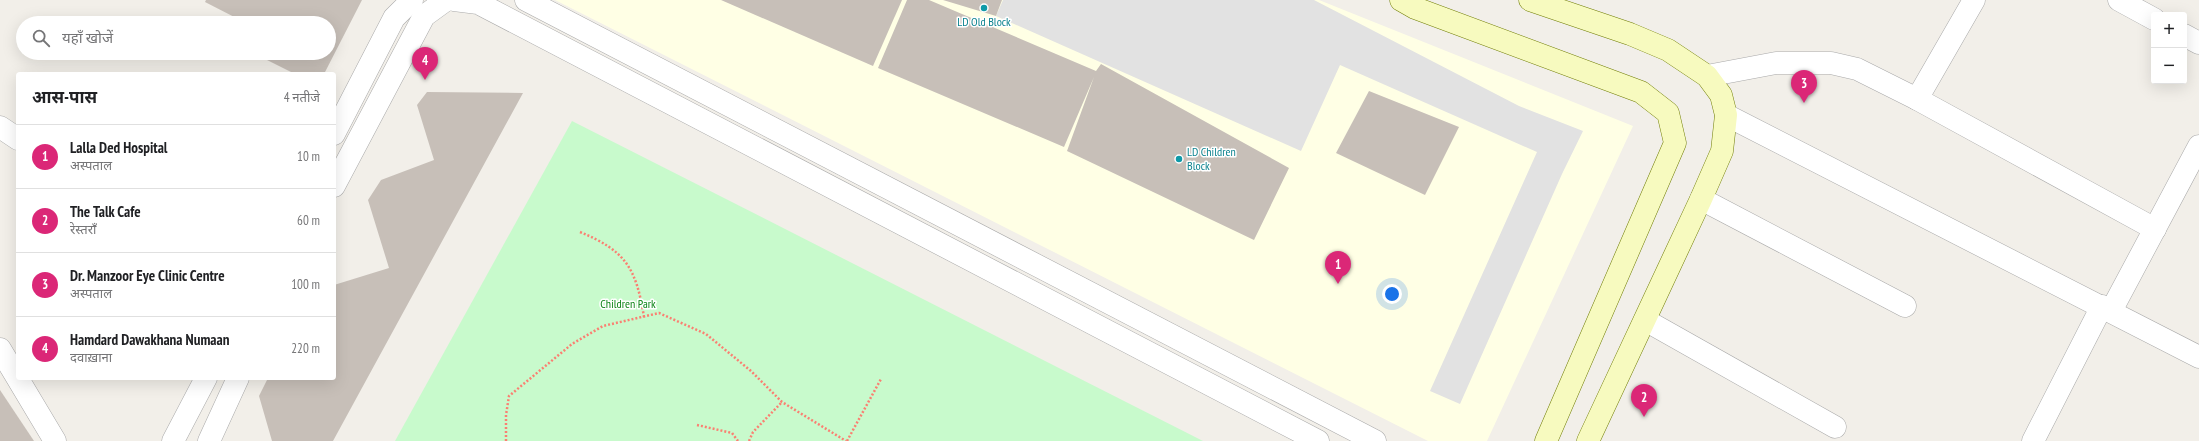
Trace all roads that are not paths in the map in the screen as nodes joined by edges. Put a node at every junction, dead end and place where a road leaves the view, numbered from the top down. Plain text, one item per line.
1 (412, 0) edge
2 (446, 0) edge
3 (454, 0) edge
4 (526, 0) edge
5 (1401, 0) edge
6 (1530, 0) edge
7 (1974, 0) edge
8 (2118, 0) edge
9 (2151, 17) edge
10 (2187, 37) edge
11 (2199, 43) edge
12 (1707, 76) junction
13 (1917, 99) junction
14 (1726, 115) junction
15 (0, 126) edge
16 (336, 130) edge
17 (16, 138) edge
18 (2199, 146) edge
19 (336, 182) edge
20 (1701, 200) junction
21 (2155, 229) junction
22 (1905, 306) dead end
23 (2107, 309) junction
24 (1645, 320) junction
25 (0, 349) edge
26 (2199, 357) edge
27 (16, 376) edge
28 (19, 380) edge
29 (205, 380) edge
30 (237, 380) edge
31 (1835, 427) dead end
32 (55, 441) edge
33 (173, 441) edge
34 (210, 441) edge
35 (1318, 441) edge
36 (1375, 441) edge
37 (1546, 441) edge
38 (1588, 441) edge
39 (2034, 441) edge

1 - 16 street
2 - 19 street
3 - 35 street
4 - 36 street
5 - 37 main road
6 - 12 main road
7 - 13 street
8 - 9 street
10 - 11 street
12 - 13 street
12 - 14 main road
13 - 21 street
14 - 20 main road
14 - 23 street
15 - 17 street
18 - 21 street
20 - 22 street
20 - 24 main road
21 - 23 street
23 - 26 street
23 - 39 street
24 - 31 street
24 - 38 main road
25 - 27 street
28 - 32 street
29 - 33 street
30 - 34 street

